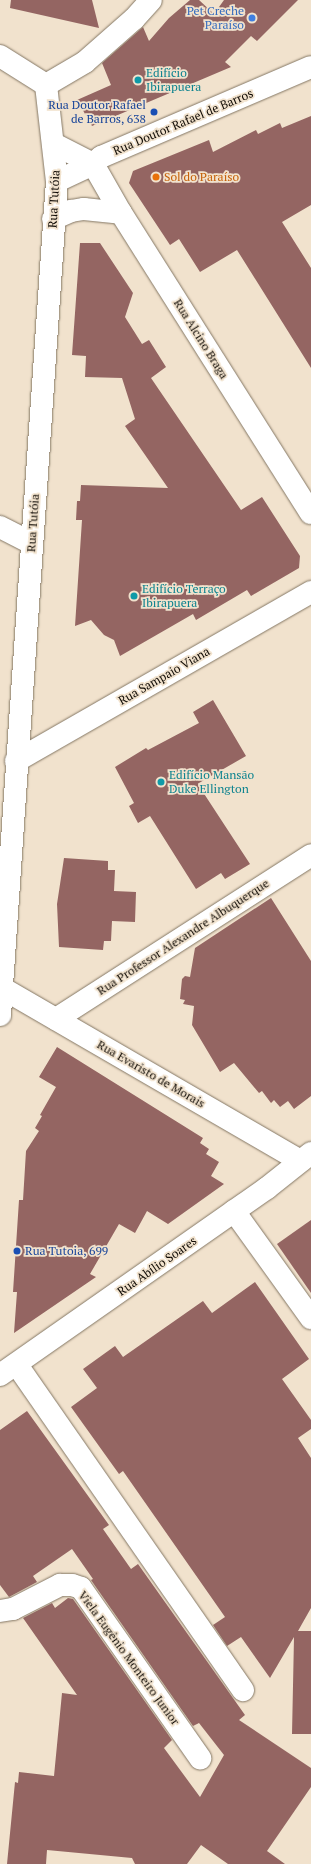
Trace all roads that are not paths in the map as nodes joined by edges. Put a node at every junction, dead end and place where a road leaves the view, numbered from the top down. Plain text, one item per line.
1 (151, 0) edge
2 (0, 56) edge
3 (311, 67) edge
4 (46, 85) junction
5 (54, 144) junction
6 (93, 164) junction
7 (57, 181) junction
8 (121, 213) junction
9 (53, 219) junction
10 (311, 513) edge
11 (0, 527) edge
12 (31, 543) junction
13 (311, 592) edge
14 (16, 761) junction
15 (311, 855) edge
16 (2, 988) junction
17 (0, 1015) edge
18 (56, 1019) junction
19 (306, 1157) edge
20 (234, 1210) junction
21 (311, 1318) edge
22 (9, 1370) edge
23 (0, 1610) edge
24 (243, 1690) dead end
25 (200, 1758) dead end

1 - 4 street
2 - 4 street
3 - 6 street, Rua Doutor Rafael de Barros
4 - 5 street, Rua Tutóia
5 - 6 street
5 - 7 street, Rua Tutóia
6 - 7 street, Rua Doutor Rafael de Barros
6 - 8 street, Rua Alcino Braga
7 - 9 street, Rua Tutóia
8 - 9 street
8 - 10 street, Rua Alcino Braga
9 - 12 street, Rua Tutóia
11 - 12 street
12 - 14 street, Rua Tutóia
13 - 14 street, Rua Sampaio Viana
14 - 16 street, Rua Tutóia
15 - 18 street, Rua Professor Alexandre Albuquerque
16 - 17 street, Rua Tutóia
16 - 18 street, Rua Evaristo de Morais
18 - 19 street, Rua Evaristo de Morais
19 - 20 street, Rua Abílio Soares
20 - 21 street
20 - 22 street, Rua Abílio Soares
22 - 24 street
23 - 25 street, Viela Eugênio Monteiro Junior

